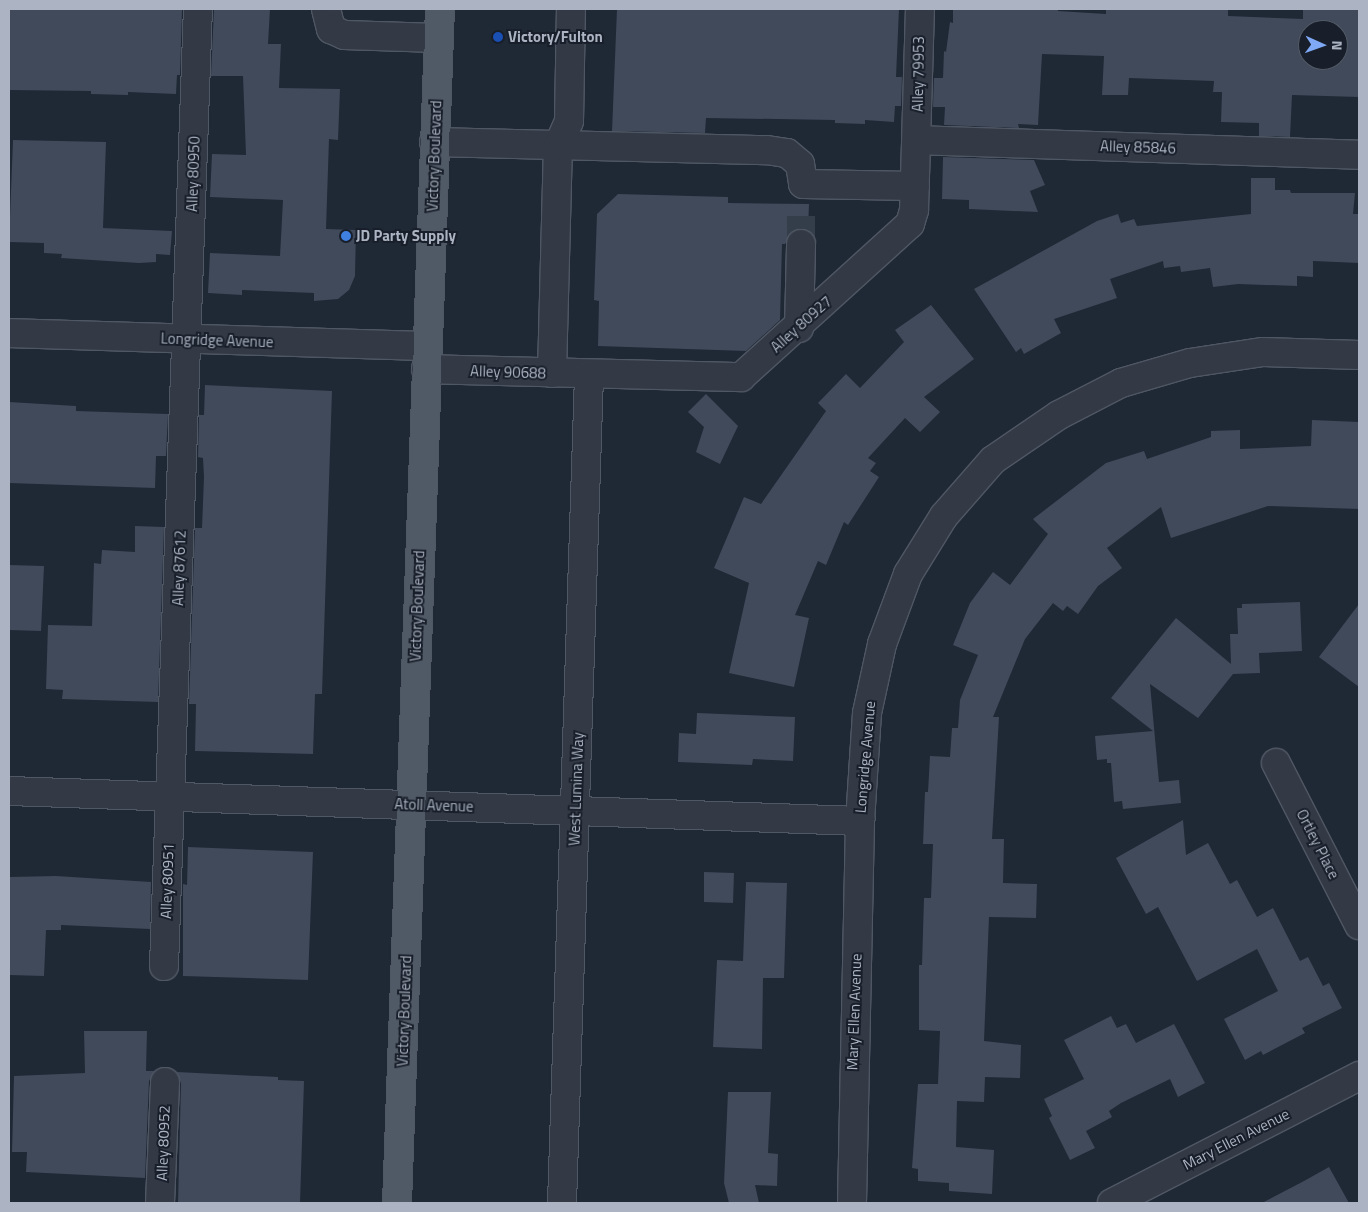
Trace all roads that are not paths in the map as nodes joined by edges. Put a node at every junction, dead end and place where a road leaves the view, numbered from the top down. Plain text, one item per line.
1 (198, 9) edge
2 (326, 9) edge
3 (440, 9) edge
4 (570, 9) edge
5 (920, 9) edge
6 (438, 38) junction
7 (917, 140) junction
8 (434, 142) junction
9 (558, 146) junction
10 (1359, 155) edge
11 (915, 186) junction
12 (801, 244) tunnel mouth
13 (799, 328) junction
14 (9, 333) edge
15 (188, 339) junction
16 (1359, 355) edge
17 (426, 357) junction
18 (552, 373) junction
19 (589, 375) junction
20 (1276, 763) dead end
21 (9, 791) edge
22 (170, 797) junction
23 (410, 804) junction
24 (576, 810) junction
25 (860, 821) junction
26 (1359, 925) edge
27 (164, 966) dead end
28 (1359, 1076) edge
29 (165, 1082) dead end
30 (160, 1203) edge
31 (397, 1203) edge
32 (562, 1203) edge
33 (852, 1203) edge
34 (1112, 1203) edge

1 - 15 street, Alley 80950
2 - 6 street
3 - 6 main road, Victory Boulevard
4 - 9 street
5 - 7 street, Alley 79953
6 - 8 main road, Victory Boulevard
7 - 10 street, Alley 85846
7 - 11 street, Alley 80927
8 - 9 street
8 - 17 main road, Victory Boulevard
9 - 11 street
9 - 18 street
11 - 13 street, Alley 80927
12 - 13 street
13 - 19 street, Alley 80927
14 - 15 street, Longridge Avenue
15 - 17 street, Longridge Avenue
15 - 22 street, Alley 87612
16 - 25 street, Longridge Avenue
17 - 18 street, Alley 90688
17 - 23 main road, Victory Boulevard
18 - 19 street, Alley 90688
19 - 24 street, West Lumina Way
20 - 26 street, Ortley Place
21 - 22 street, Atoll Avenue
22 - 23 street, Atoll Avenue
22 - 27 street, Alley 80951
23 - 24 street, Atoll Avenue
23 - 31 main road, Victory Boulevard
24 - 25 street, Atoll Avenue
24 - 32 street, West Lumina Way
25 - 33 street, Mary Ellen Avenue
28 - 34 street, Mary Ellen Avenue
29 - 30 street, Alley 80952

